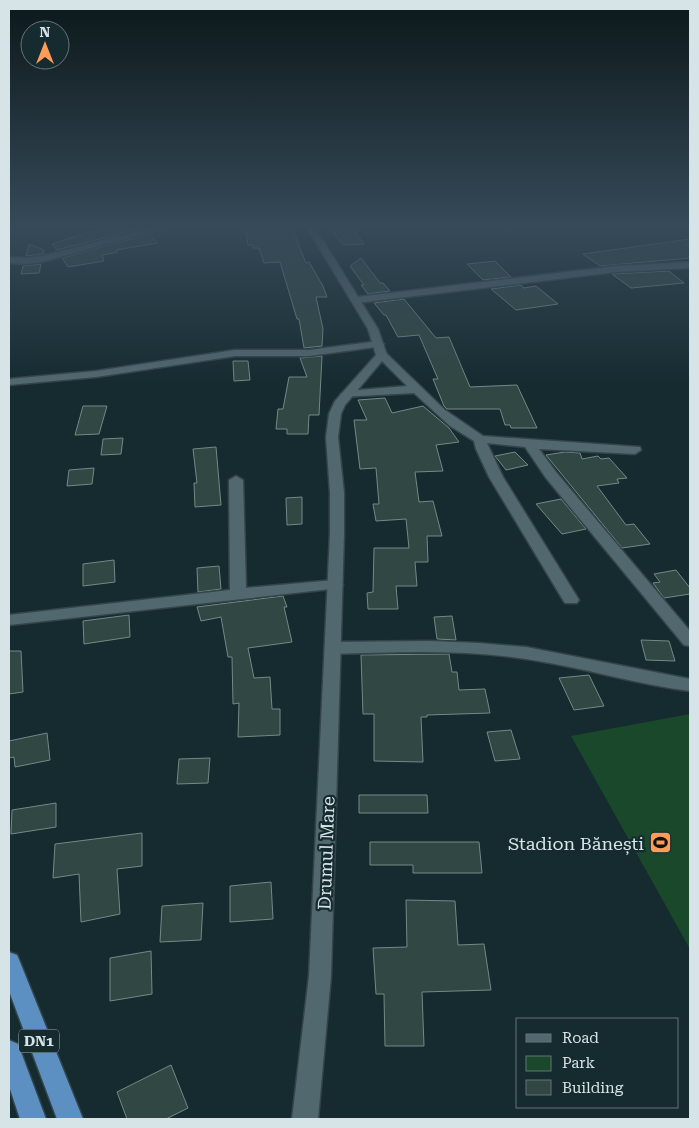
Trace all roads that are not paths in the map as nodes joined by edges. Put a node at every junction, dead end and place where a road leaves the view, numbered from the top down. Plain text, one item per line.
1 (343, 279) edge
2 (535, 279) edge
3 (356, 300) junction
4 (380, 349) junction
5 (9, 382) edge
6 (418, 390) junction
7 (346, 395) junction
8 (480, 439) junction
9 (529, 444) junction
10 (635, 450) dead end
11 (236, 480) dead end
12 (335, 585) junction
13 (238, 594) junction
14 (571, 600) dead end
15 (9, 620) edge
16 (690, 641) edge
17 (333, 648) junction
18 (690, 685) edge
19 (9, 962) edge
20 (9, 1052) edge
21 (33, 1119) edge
22 (70, 1119) edge
23 (305, 1119) edge

1 - 3 street
2 - 3 street
3 - 4 street
4 - 5 street
4 - 6 street
4 - 7 street, Drumul Mare
6 - 7 street
6 - 8 street
7 - 12 street, Drumul Mare
8 - 9 street
8 - 14 street
9 - 10 street
9 - 16 street
11 - 13 street
12 - 13 street
12 - 17 street, Drumul Mare
13 - 15 street
17 - 18 street
17 - 23 street, Drumul Mare
19 - 22 highway, DN1
20 - 21 highway, DN1

